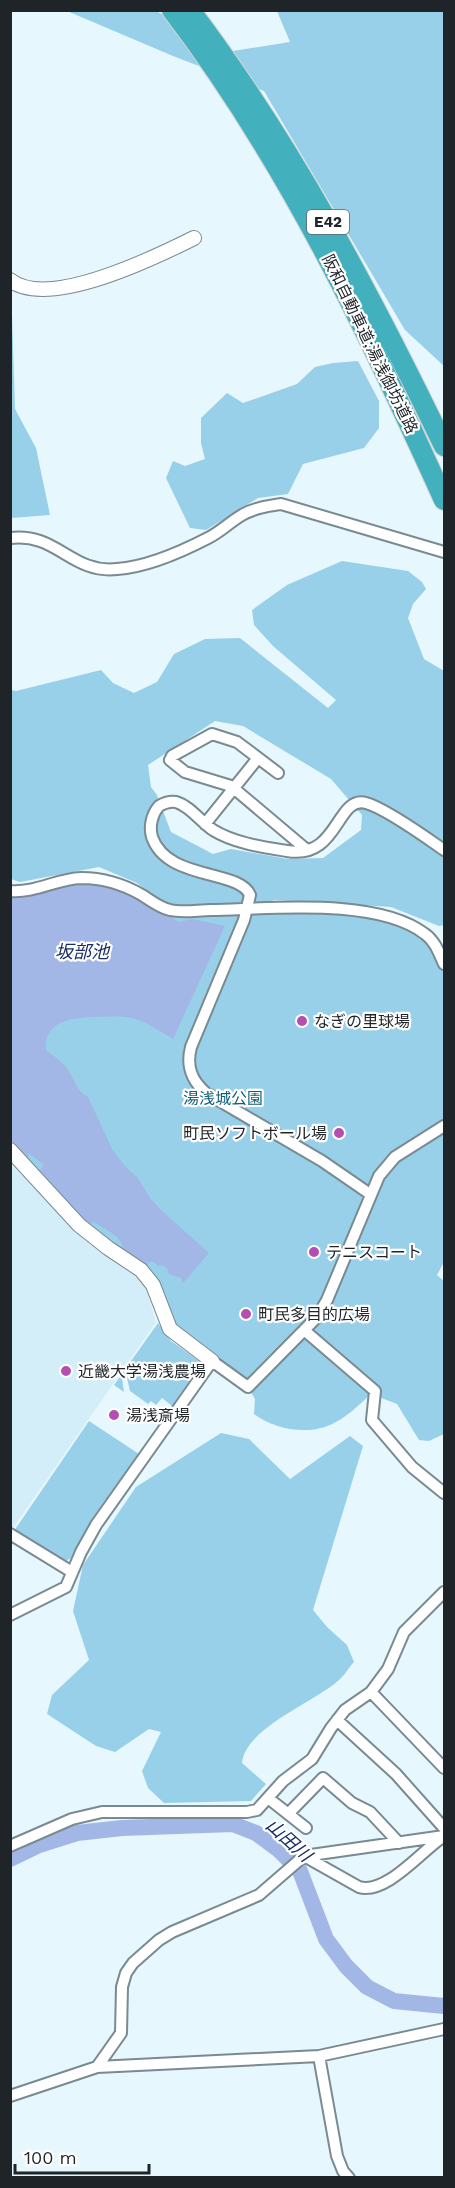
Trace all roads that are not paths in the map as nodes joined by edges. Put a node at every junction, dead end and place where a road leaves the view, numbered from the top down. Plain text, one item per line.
1 (172, 10) edge
2 (190, 10) edge
3 (232, 80) junction
4 (194, 238) dead end
5 (10, 280) edge
6 (410, 375) junction
7 (444, 438) edge
8 (418, 441) junction
9 (444, 446) edge
10 (444, 500) edge
11 (444, 519) edge
12 (10, 538) edge
13 (444, 552) edge
14 (258, 758) junction
15 (278, 773) dead end
16 (234, 788) junction
17 (205, 824) junction
18 (307, 850) junction
19 (444, 850) edge
20 (10, 891) edge
21 (247, 910) junction
22 (444, 964) edge
23 (444, 1126) edge
24 (10, 1150) edge
25 (370, 1194) junction
26 (304, 1330) junction
27 (212, 1361) junction
28 (444, 1493) edge
29 (10, 1533) edge
30 (72, 1572) junction
31 (444, 1592) edge
32 (10, 1615) edge
33 (371, 1692) junction
34 (337, 1720) junction
35 (444, 1768) edge
36 (268, 1798) junction
37 (288, 1814) junction
38 (306, 1828) dead end
39 (444, 1828) edge
40 (444, 1836) edge
41 (399, 1842) junction
42 (10, 1846) edge
43 (303, 1857) junction
44 (444, 2029) edge
45 (319, 2056) junction
46 (98, 2067) junction
47 (10, 2096) edge
48 (349, 2178) edge

1 - 3 highway, 阪和自動車道;湯浅御坊道路 / E42
2 - 3 highway, 阪和自動車道;湯浅御坊道路 / E42
3 - 6 highway, 阪和自動車道;湯浅御坊道路 / E42
3 - 8 highway, 阪和自動車道;湯浅御坊道路 / E42
4 - 5 street
6 - 7 highway
6 - 9 highway, 阪和自動車道;湯浅御坊道路 / E42
8 - 10 highway, 阪和自動車道;湯浅御坊道路 / E42
8 - 11 highway
12 - 13 street
14 - 15 street
14 - 16 street
14 - 16 street
16 - 17 street
16 - 18 street
17 - 18 street
17 - 21 street
18 - 19 street
20 - 21 street
21 - 22 street
21 - 25 street
23 - 25 street
24 - 27 street
25 - 26 street
26 - 27 street
26 - 28 street
27 - 30 street
29 - 30 street
30 - 32 street
31 - 33 street
33 - 34 street
33 - 35 street
34 - 36 street
34 - 39 street
36 - 37 street
36 - 42 street
37 - 38 street
37 - 41 street
40 - 41 street
40 - 43 street
41 - 43 street
43 - 46 street
44 - 45 street
45 - 46 street
45 - 48 street
46 - 47 street

